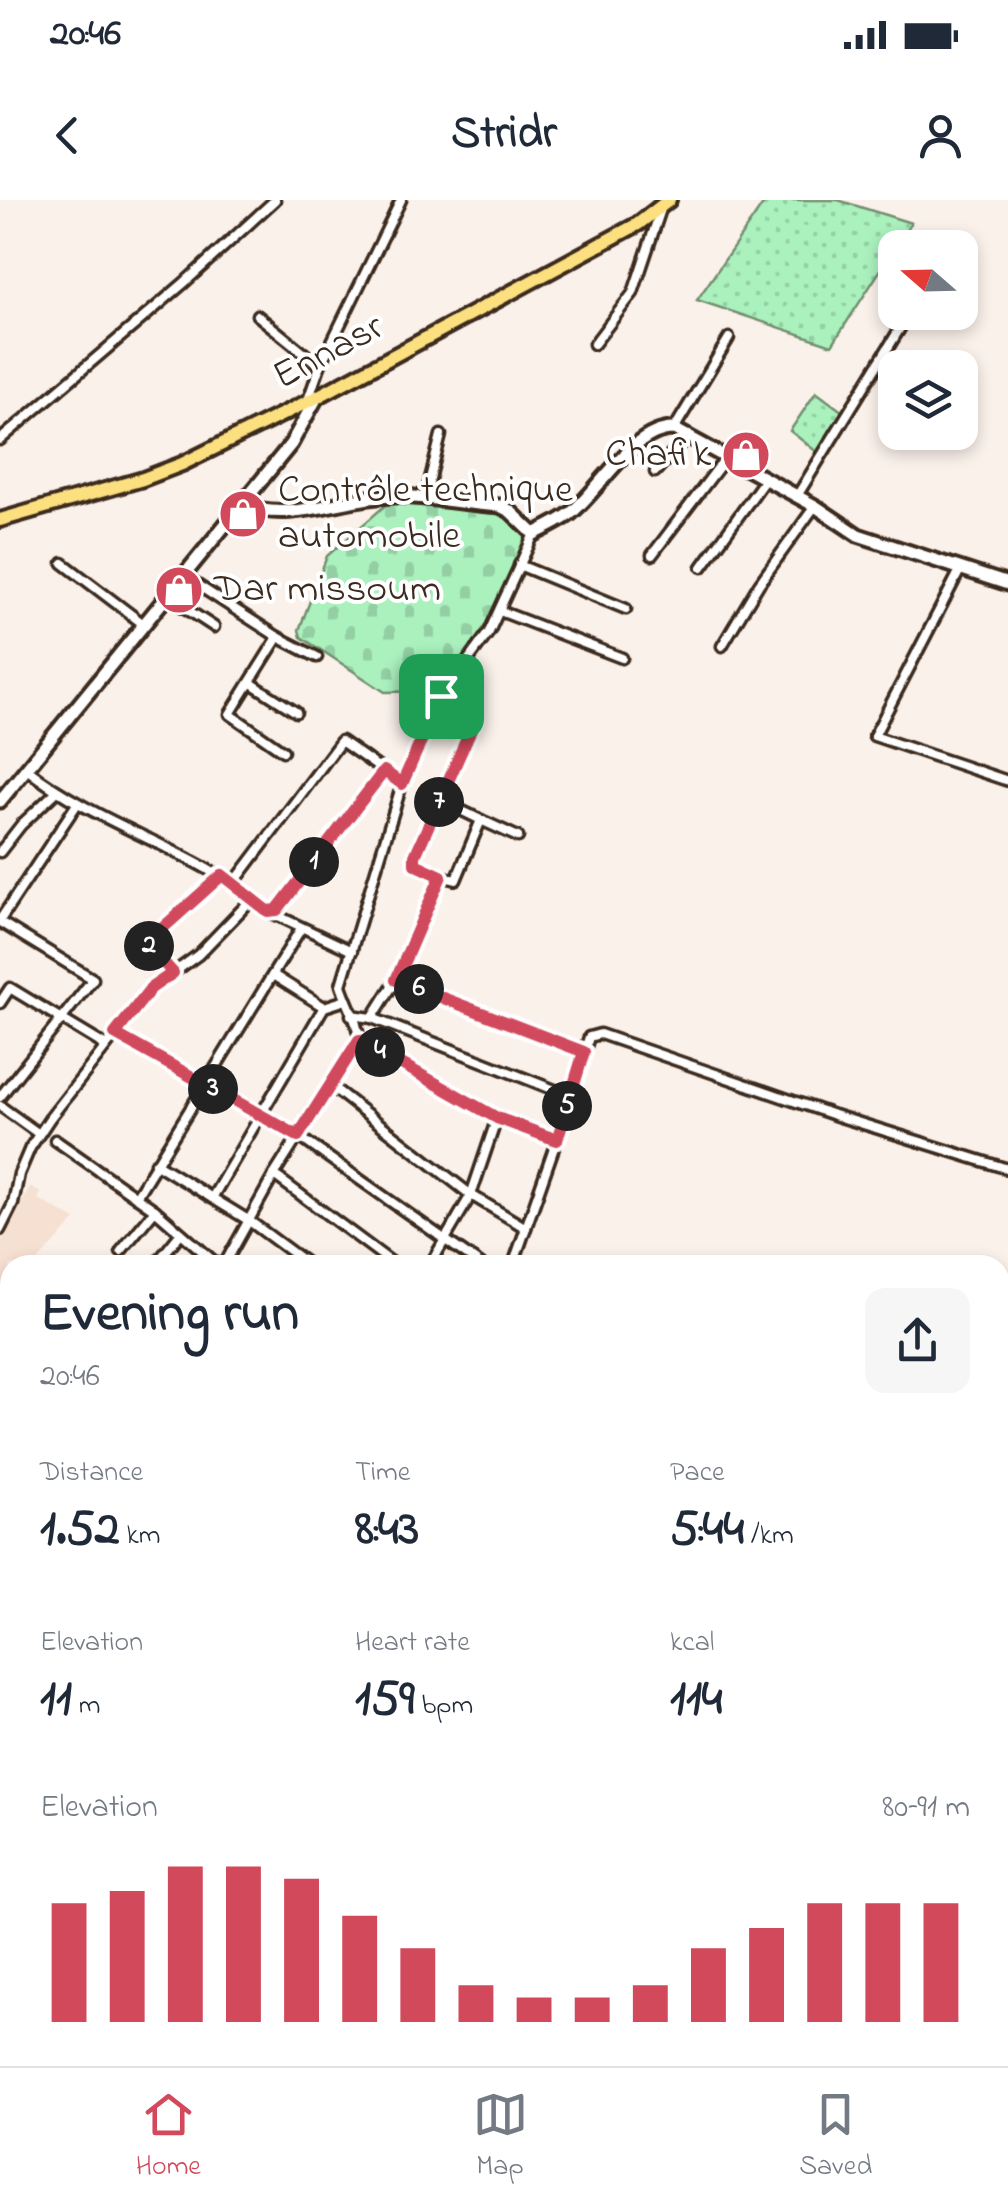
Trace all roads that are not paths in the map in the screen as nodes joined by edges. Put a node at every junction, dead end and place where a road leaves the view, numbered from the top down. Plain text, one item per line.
1 (275, 200) edge
2 (401, 200) edge
3 (665, 204) edge
4 (257, 315) dead end
5 (899, 330) edge
6 (729, 338) dead end
7 (594, 344) dead end
8 (320, 366) junction
9 (312, 399) junction
10 (674, 429) junction
11 (442, 435) dead end
12 (689, 435) junction
13 (0, 440) edge
14 (728, 456) junction
15 (656, 472) dead end
16 (766, 478) junction
17 (798, 496) junction
18 (425, 499) junction
19 (242, 505) junction
20 (815, 506) junction
21 (0, 520) edge
22 (534, 534) junction
23 (652, 555) dead end
24 (63, 562) dead end
25 (519, 565) junction
26 (702, 567) dead end
27 (960, 570) junction
28 (182, 575) junction
29 (1008, 584) edge
30 (166, 595) junction
31 (626, 609) dead end
32 (500, 611) junction
33 (142, 623) junction
34 (214, 627) dead end
35 (278, 637) junction
36 (722, 646) dead end
37 (317, 657) dead end
38 (622, 658) dead end
39 (251, 683) junction
40 (441, 696) junction
41 (296, 712) dead end
42 (282, 751) dead end
43 (28, 770) junction
44 (384, 771) junction
45 (1008, 781) edge
46 (402, 784) junction
47 (56, 792) junction
48 (0, 800) edge
49 (440, 800) junction
50 (77, 804) junction
51 (481, 820) junction
52 (518, 837) dead end
53 (0, 852) edge
54 (222, 875) junction
55 (441, 876) junction
56 (234, 883) junction
57 (253, 898) junction
58 (268, 911) junction
59 (0, 921) edge
60 (300, 930) dead end
61 (352, 951) junction
62 (173, 973) junction
63 (273, 975) junction
64 (396, 980) junction
65 (346, 1000) junction
66 (0, 1003) edge
67 (324, 1007) junction
68 (351, 1015) junction
69 (372, 1018) junction
70 (63, 1020) junction
71 (115, 1034) junction
72 (359, 1040) junction
73 (106, 1046) junction
74 (584, 1052) junction
75 (206, 1084) junction
76 (330, 1086) junction
77 (570, 1096) junction
78 (0, 1097) edge
79 (0, 1106) edge
80 (261, 1115) junction
81 (497, 1118) junction
82 (39, 1134) junction
83 (298, 1136) junction
84 (55, 1140) dead end
85 (557, 1140) junction
86 (156, 1164) junction
87 (1008, 1169) edge
88 (274, 1175) junction
89 (471, 1195) junction
90 (136, 1198) junction
91 (212, 1198) junction
92 (155, 1210) junction
93 (248, 1220) junction
94 (526, 1228) junction
95 (0, 1230) edge
96 (181, 1233) junction
97 (446, 1239) junction
98 (121, 1251) dead end
99 (163, 1255) edge
100 (208, 1255) edge
101 (227, 1255) edge
102 (295, 1255) edge
103 (381, 1255) edge
104 (436, 1255) edge
105 (468, 1255) edge
106 (517, 1255) edge

1 - 13 street
2 - 8 street
3 - 7 street
3 - 9 main road, Ennasr
4 - 8 street
5 - 17 street
6 - 10 street
8 - 9 street
9 - 19 street
9 - 21 main road, Ennasr
10 - 12 street
10 - 22 street
11 - 18 street
12 - 14 street
12 - 15 street
14 - 16 street
14 - 23 street
16 - 17 street
16 - 26 street
17 - 20 street
18 - 19 street
18 - 22 street
19 - 28 street
20 - 27 street
20 - 36 street
22 - 25 street
24 - 33 street
25 - 31 street
25 - 32 street
27 - 29 street
27 - 45 street
28 - 30 street
28 - 35 street
30 - 33 street
30 - 34 street
32 - 38 street
32 - 40 street
33 - 43 street
35 - 37 street
35 - 39 street
39 - 41 street
39 - 42 street
40 - 46 street
40 - 49 street
43 - 47 street
43 - 48 street
44 - 46 street
44 - 56 street
44 - 58 street
46 - 61 street
47 - 50 street
47 - 53 street
49 - 51 street
49 - 55 street
50 - 54 street
50 - 59 street
51 - 52 street
51 - 55 street
54 - 56 street
54 - 62 street
55 - 64 street
56 - 57 street
57 - 58 street
57 - 62 street
58 - 61 street
59 - 70 street
60 - 63 street
61 - 65 street
62 - 71 street
63 - 67 street
63 - 75 street
64 - 69 street
64 - 74 street
65 - 67 street
65 - 68 street
66 - 70 street
67 - 80 street
68 - 69 street
68 - 72 street
69 - 77 street
70 - 73 street
70 - 78 street
71 - 73 street
71 - 75 street
72 - 76 street
72 - 81 street
73 - 82 street
74 - 77 street
74 - 87 street
75 - 80 street
75 - 86 street
76 - 83 street
76 - 89 street
77 - 85 street
79 - 82 street
80 - 83 street
80 - 91 street
81 - 85 street
81 - 89 street
82 - 95 street
83 - 88 street
83 - 97 street
84 - 90 street
85 - 94 street
86 - 90 street
86 - 91 street
88 - 93 street
88 - 103 street
89 - 94 street
89 - 97 street
90 - 92 street
91 - 93 street
92 - 96 street
92 - 98 street
93 - 101 street
93 - 102 street
94 - 106 street
96 - 99 street
96 - 100 street
97 - 104 street
97 - 105 street

